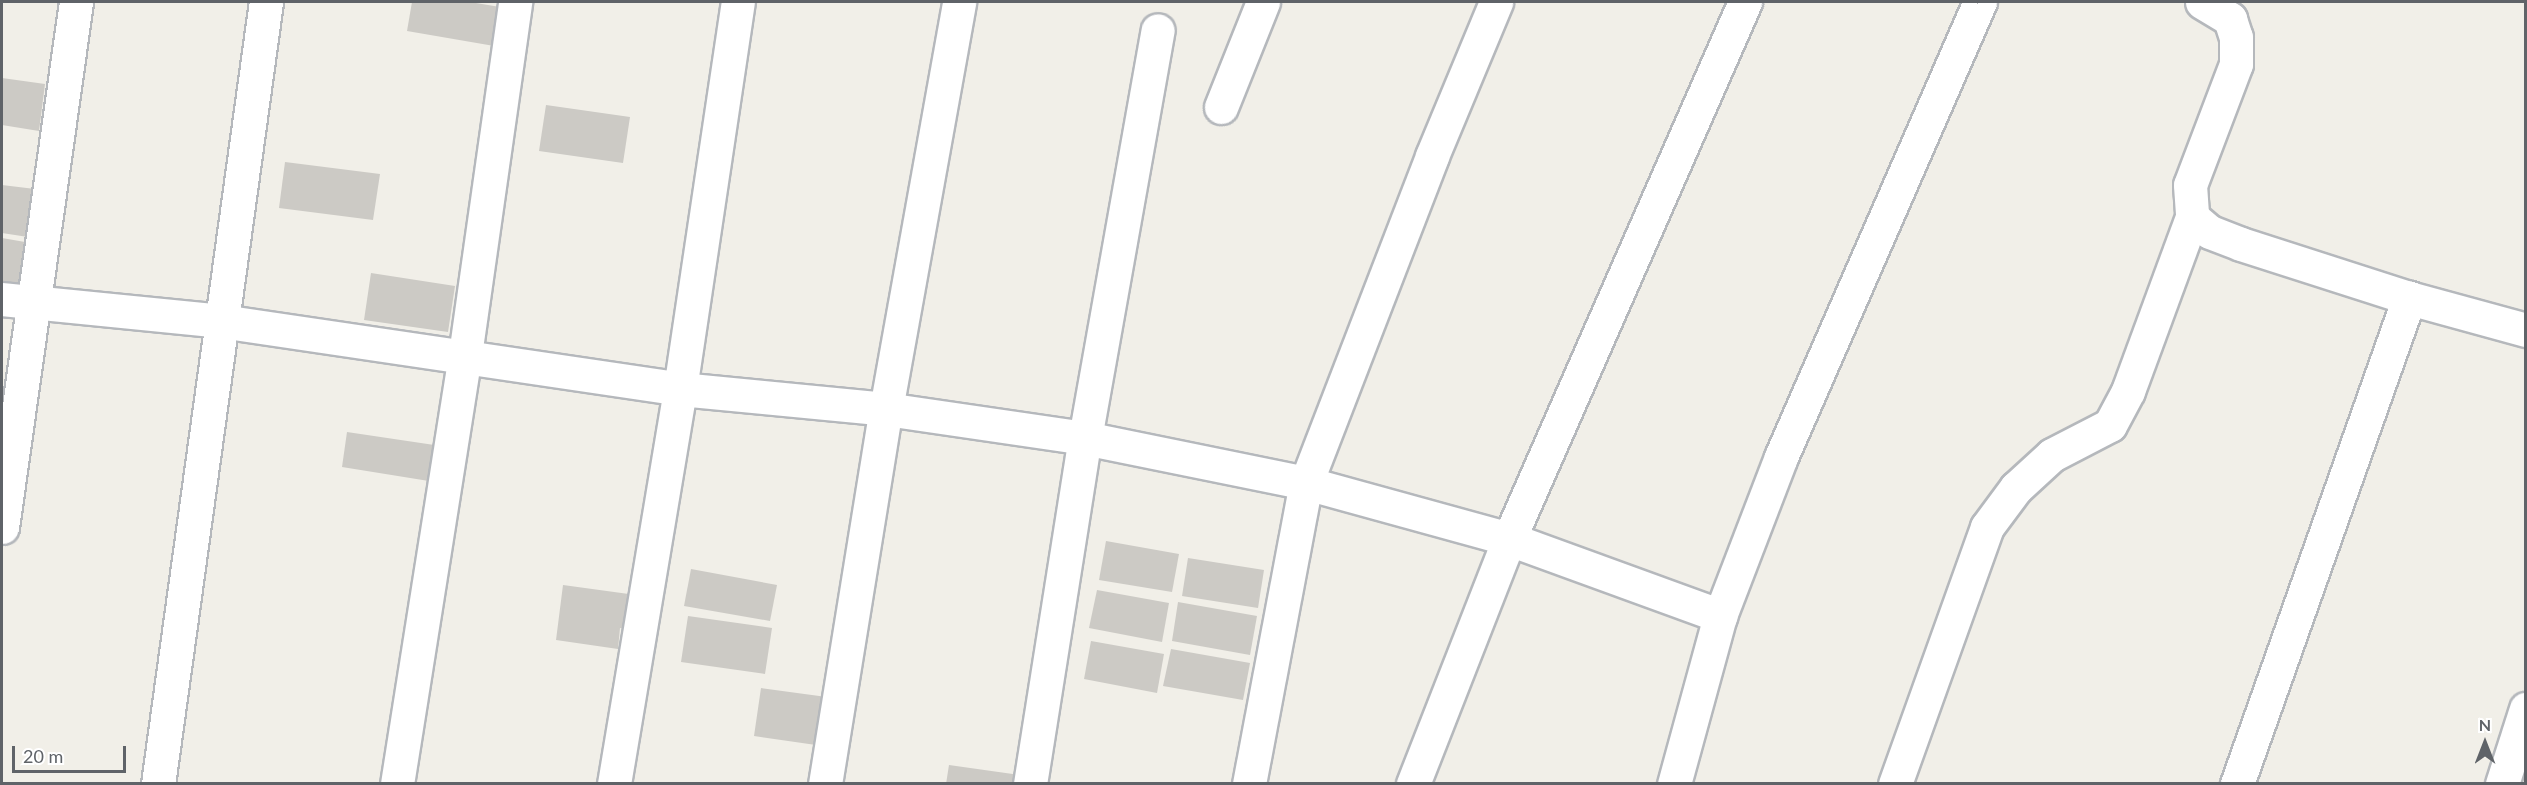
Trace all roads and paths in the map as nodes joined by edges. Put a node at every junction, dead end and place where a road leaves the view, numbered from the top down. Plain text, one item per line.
1 (76, 2) edge
2 (266, 2) edge
3 (515, 2) edge
4 (738, 2) edge
5 (959, 2) edge
6 (1263, 2) edge
7 (1496, 2) edge
8 (1745, 2) edge
9 (1980, 2) edge
10 (2202, 2) edge
11 (2234, 10) edge
12 (1158, 30) dead end
13 (1221, 107) dead end
14 (2192, 217) junction
15 (2409, 298) junction
16 (2, 299) edge
17 (34, 303) junction
18 (221, 321) junction
19 (2526, 330) edge
20 (465, 355) junction
21 (680, 389) junction
22 (886, 409) junction
23 (1084, 438) junction
24 (1306, 483) junction
25 (2, 527) edge
26 (1509, 539) junction
27 (1720, 616) junction
28 (2526, 709) edge
29 (158, 783) edge
30 (397, 783) edge
31 (614, 783) edge
32 (825, 783) edge
33 (1030, 783) edge
34 (1249, 783) edge
35 (1413, 783) edge
36 (1674, 783) edge
37 (1895, 783) edge
38 (2237, 783) edge
39 (2502, 783) edge

1 - 17 street
2 - 18 street
3 - 20 street
4 - 21 street
5 - 22 street
6 - 13 street
7 - 24 street
8 - 26 street
9 - 27 street
10 - 11 street
11 - 14 street
12 - 23 street
14 - 15 street
14 - 37 street
15 - 19 street
15 - 38 street
16 - 17 street
17 - 18 street
17 - 25 street
18 - 20 street
18 - 29 street
20 - 21 street
20 - 30 street
21 - 22 street
21 - 31 street
22 - 23 street
22 - 32 street
23 - 24 street
23 - 33 street
24 - 26 street
24 - 34 street
26 - 27 street
26 - 35 street
27 - 36 street
28 - 39 street

